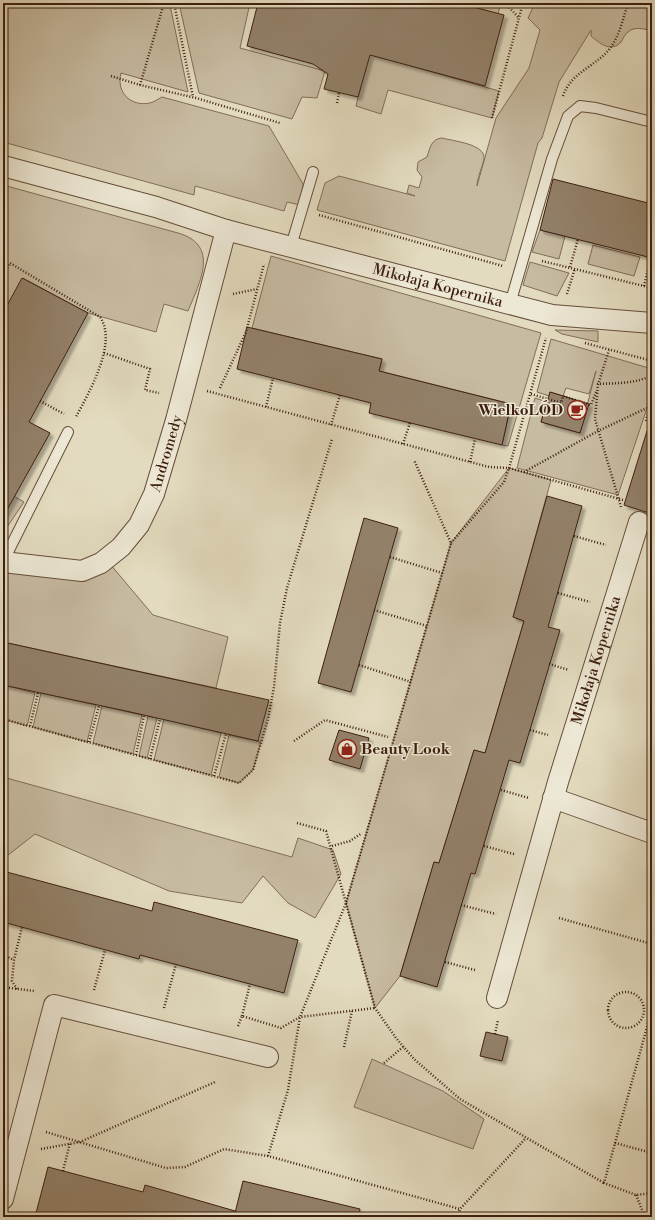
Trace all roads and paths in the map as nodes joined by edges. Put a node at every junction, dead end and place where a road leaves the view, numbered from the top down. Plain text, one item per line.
1 (164, 3) edge
2 (174, 3) edge
3 (505, 3) edge
4 (522, 3) edge
5 (628, 3) edge
6 (519, 18) junction
7 (111, 76) dead end
8 (140, 85) junction
9 (339, 93) dead end
10 (193, 98) junction
11 (337, 103) dead end
12 (560, 103) dead end
13 (492, 118) dead end
14 (652, 122) edge
15 (280, 123) dead end
16 (3, 166) edge
17 (313, 172) dead end
18 (226, 230) junction
19 (294, 239) junction
20 (578, 239) dead end
21 (523, 256) junction
22 (651, 257) dead end
23 (264, 261) dead end
24 (570, 267) junction
25 (575, 268) junction
26 (3, 276) edge
27 (644, 286) junction
28 (652, 288) edge
29 (567, 296) dead end
30 (510, 304) junction
31 (652, 323) edge
32 (548, 332) dead end
33 (579, 341) dead end
34 (609, 350) junction
35 (104, 352) junction
36 (652, 361) edge
37 (140, 365) dead end
38 (652, 375) edge
39 (274, 378) dead end
40 (598, 384) junction
41 (220, 388) dead end
42 (216, 394) dead end
43 (531, 394) junction
44 (340, 395) dead end
45 (652, 396) edge
46 (40, 401) dead end
47 (266, 407) junction
48 (649, 407) junction
49 (75, 420) junction
50 (646, 421) dead end
51 (410, 423) dead end
52 (331, 425) junction
53 (598, 431) junction
54 (68, 432) joint
55 (332, 439) dead end
56 (475, 439) dead end
57 (403, 444) junction
58 (414, 460) dead end
59 (470, 462) junction
60 (510, 468) junction
61 (524, 473) junction
62 (619, 499) junction
63 (623, 500) dead end
64 (621, 507) dead end
65 (639, 522) dead end
66 (574, 536) dead end
67 (451, 543) junction
68 (609, 546) dead end
69 (6, 557) edge
70 (390, 557) dead end
71 (442, 573) junction
72 (558, 593) dead end
73 (592, 603) dead end
74 (374, 610) dead end
75 (427, 626) junction
76 (549, 664) dead end
77 (359, 665) dead end
78 (572, 670) dead end
79 (411, 682) junction
80 (38, 693) dead end
81 (99, 706) dead end
82 (144, 715) dead end
83 (3, 719) edge
84 (160, 719) dead end
85 (30, 726) junction
86 (530, 730) dead end
87 (226, 734) dead end
88 (388, 736) dead end
89 (552, 736) dead end
90 (294, 741) dead end
91 (89, 742) junction
92 (136, 755) junction
93 (150, 759) junction
94 (214, 776) junction
95 (501, 790) dead end
96 (553, 798) junction
97 (533, 799) dead end
98 (652, 800) edge
99 (650, 809) dead end
100 (297, 823) dead end
101 (362, 832) dead end
102 (652, 833) edge
103 (332, 846) dead end
104 (484, 846) dead end
105 (517, 855) dead end
106 (346, 903) junction
107 (461, 905) dead end
108 (499, 915) dead end
109 (559, 918) dead end
110 (22, 927) dead end
111 (652, 944) edge
112 (105, 950) dead end
113 (3, 955) edge
114 (14, 960) junction
115 (445, 962) dead end
116 (176, 964) dead end
117 (474, 970) dead end
118 (12, 981) junction
119 (250, 984) dead end
120 (8, 988) dead end
121 (17, 989) dead end
122 (93, 992) dead end
123 (498, 998) dead end
124 (375, 1008) junction
125 (164, 1009) dead end
126 (652, 1009) edge
127 (352, 1011) junction
128 (644, 1014) junction
129 (242, 1016) dead end
130 (650, 1016) junction
131 (344, 1047) dead end
132 (403, 1047) junction
133 (268, 1057) dead end
134 (384, 1063) dead end
135 (215, 1082) dead end
136 (285, 1100) dead end
137 (46, 1132) dead end
138 (526, 1138) junction
139 (77, 1142) junction
140 (70, 1143) junction
141 (615, 1143) junction
142 (42, 1148) dead end
143 (652, 1153) edge
144 (268, 1156) junction
145 (63, 1171) dead end
146 (604, 1183) junction
147 (652, 1193) edge
148 (636, 1195) junction
149 (3, 1199) edge
150 (460, 1209) junction
151 (458, 1217) edge
152 (645, 1217) edge

1 - 8 path
2 - 10 path
3 - 6 path
4 - 6 path
5 - 12 path
6 - 13 path
7 - 8 path
8 - 10 path
9 - 11 path
10 - 15 path
14 - 21 lane
16 - 18 street, Mikołaja Kopernika
17 - 19 lane
18 - 19 street, Mikołaja Kopernika
18 - 69 street, Andromedy
19 - 21 path
19 - 30 street, Mikołaja Kopernika
20 - 24 path
21 - 24 path
21 - 30 lane
22 - 27 path
23 - 41 path
24 - 25 path
25 - 27 path
25 - 29 path
26 - 35 path
27 - 28 path
30 - 31 street, Mikołaja Kopernika
32 - 43 path
33 - 34 path
34 - 36 path
34 - 40 path
35 - 37 path
35 - 49 path
38 - 40 path
39 - 47 path
40 - 43 path
40 - 53 path
42 - 47 path
43 - 60 path
44 - 52 path
45 - 48 path
46 - 49 path
47 - 52 path
48 - 50 path
48 - 53 path
49 - 54 path
51 - 57 path
52 - 57 path
53 - 61 path
53 - 62 path
54 - 69 lane
55 - 94 path
56 - 59 path
57 - 59 path
58 - 67 path
59 - 60 path
60 - 61 path
60 - 67 path
61 - 62 path
62 - 63 path
62 - 64 path
65 - 96 street, Mikołaja Kopernika
66 - 68 path
67 - 71 path
70 - 71 path
71 - 75 path
72 - 73 path
74 - 75 path
75 - 79 path
76 - 78 path
77 - 79 path
79 - 106 path
80 - 85 path
81 - 91 path
82 - 92 path
83 - 85 path
84 - 93 path
85 - 91 path
86 - 89 path
87 - 94 path
88 - 90 path
91 - 92 path
92 - 93 path
93 - 94 path
95 - 97 path
96 - 102 street
96 - 123 street, Mikołaja Kopernika
98 - 99 path
100 - 106 path
101 - 103 path
104 - 105 path
106 - 124 path
106 - 127 path
107 - 108 path
109 - 111 path
110 - 114 path
112 - 122 path
113 - 114 path
114 - 118 path
115 - 117 path
116 - 125 path
118 - 120 path
118 - 121 path
119 - 129 path
124 - 127 path
124 - 132 path
126 - 130 path
127 - 131 path
128 - 128 path
128 - 130 path
130 - 141 path
132 - 134 path
132 - 138 path
133 - 149 street
135 - 139 path
136 - 144 path
137 - 139 path
138 - 146 path
138 - 150 path
139 - 140 path
139 - 144 path
140 - 142 path
140 - 145 path
141 - 143 path
141 - 146 path
144 - 150 path
146 - 148 path
147 - 148 path
148 - 152 path
150 - 151 path

